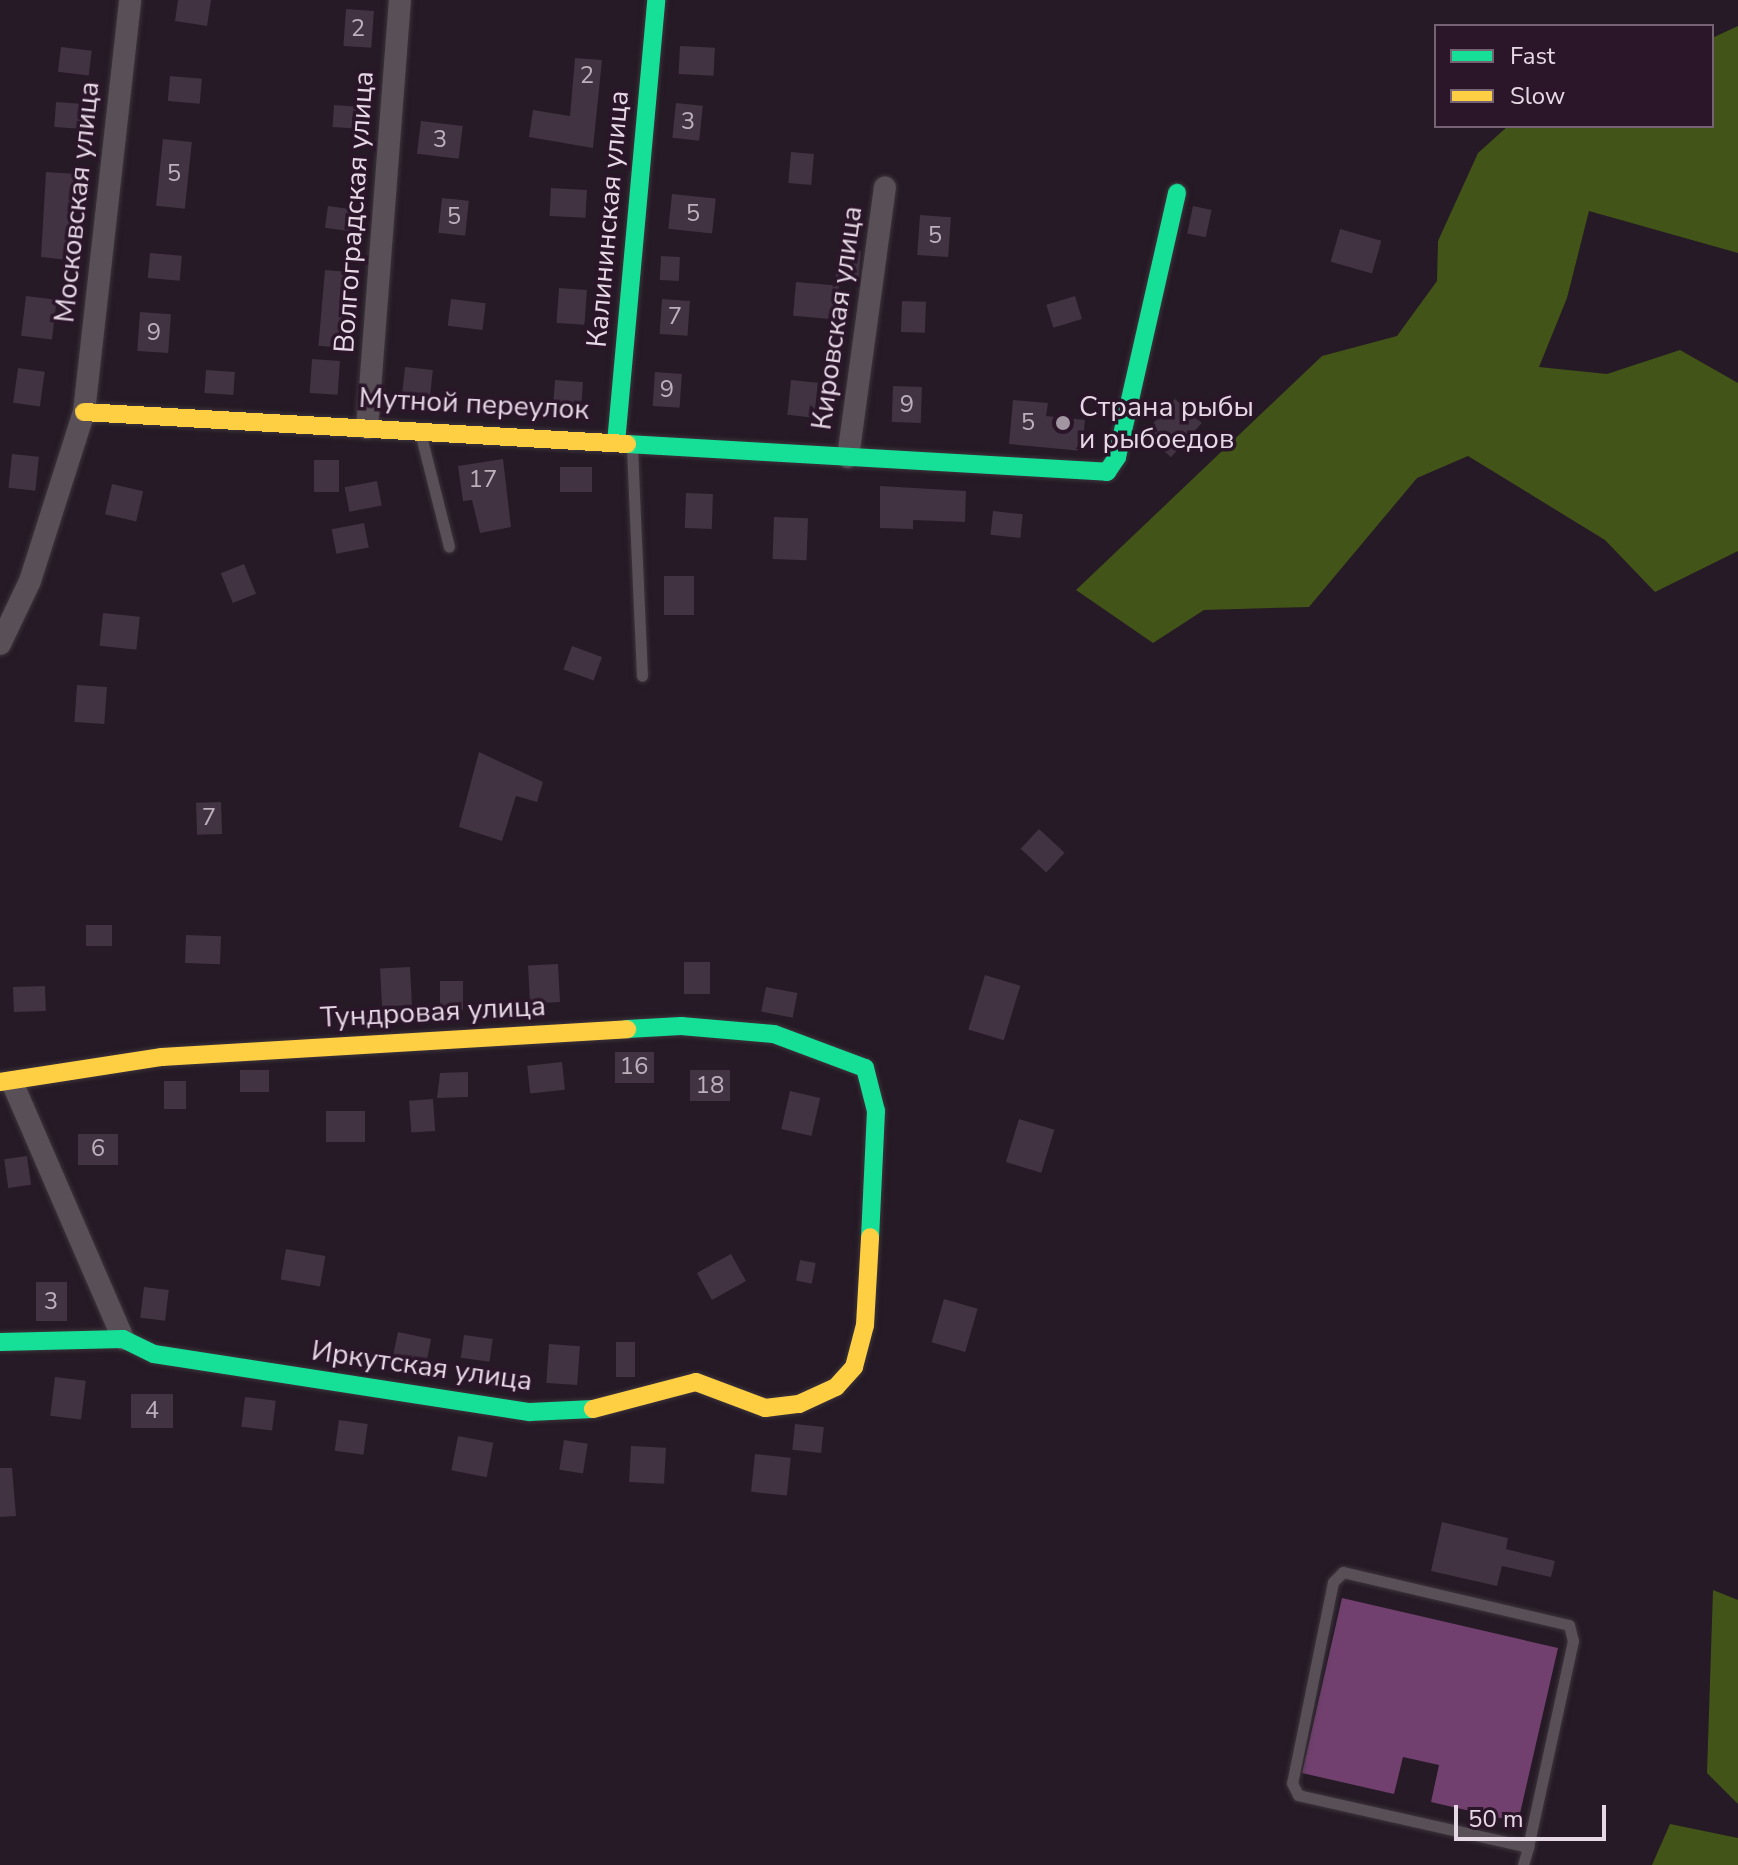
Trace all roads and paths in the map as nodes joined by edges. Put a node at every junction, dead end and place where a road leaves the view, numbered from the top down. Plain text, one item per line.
1 (130, 0) edge
2 (400, 0) edge
3 (656, 0) edge
4 (885, 188) dead end
5 (1177, 193) dead end
6 (84, 412) junction
7 (367, 428) junction
8 (420, 431) junction
9 (624, 443) junction
10 (848, 457) junction
11 (449, 547) dead end
12 (0, 644) edge
13 (642, 676) dead end
14 (865, 1068) joint
15 (6, 1082) edge
16 (123, 1339) junction
17 (0, 1342) edge
18 (1528, 1847) junction
19 (1523, 1865) edge

1 - 6 street, Московская улица
2 - 7 street, Волгоградская улица
3 - 9 street, Калининская улица
4 - 10 street, Кировская улица
5 - 10 street, Мутной переулок
6 - 7 street, Мутной переулок
6 - 12 street
7 - 8 street, Мутной переулок
8 - 9 street, Мутной переулок
8 - 11 lane
9 - 10 street, Мутной переулок
9 - 13 lane
14 - 15 street, Тундровая улица
14 - 16 street, Иркутская улица
15 - 16 street
16 - 17 street, Иркутская улица
18 - 18 lane
18 - 19 lane

